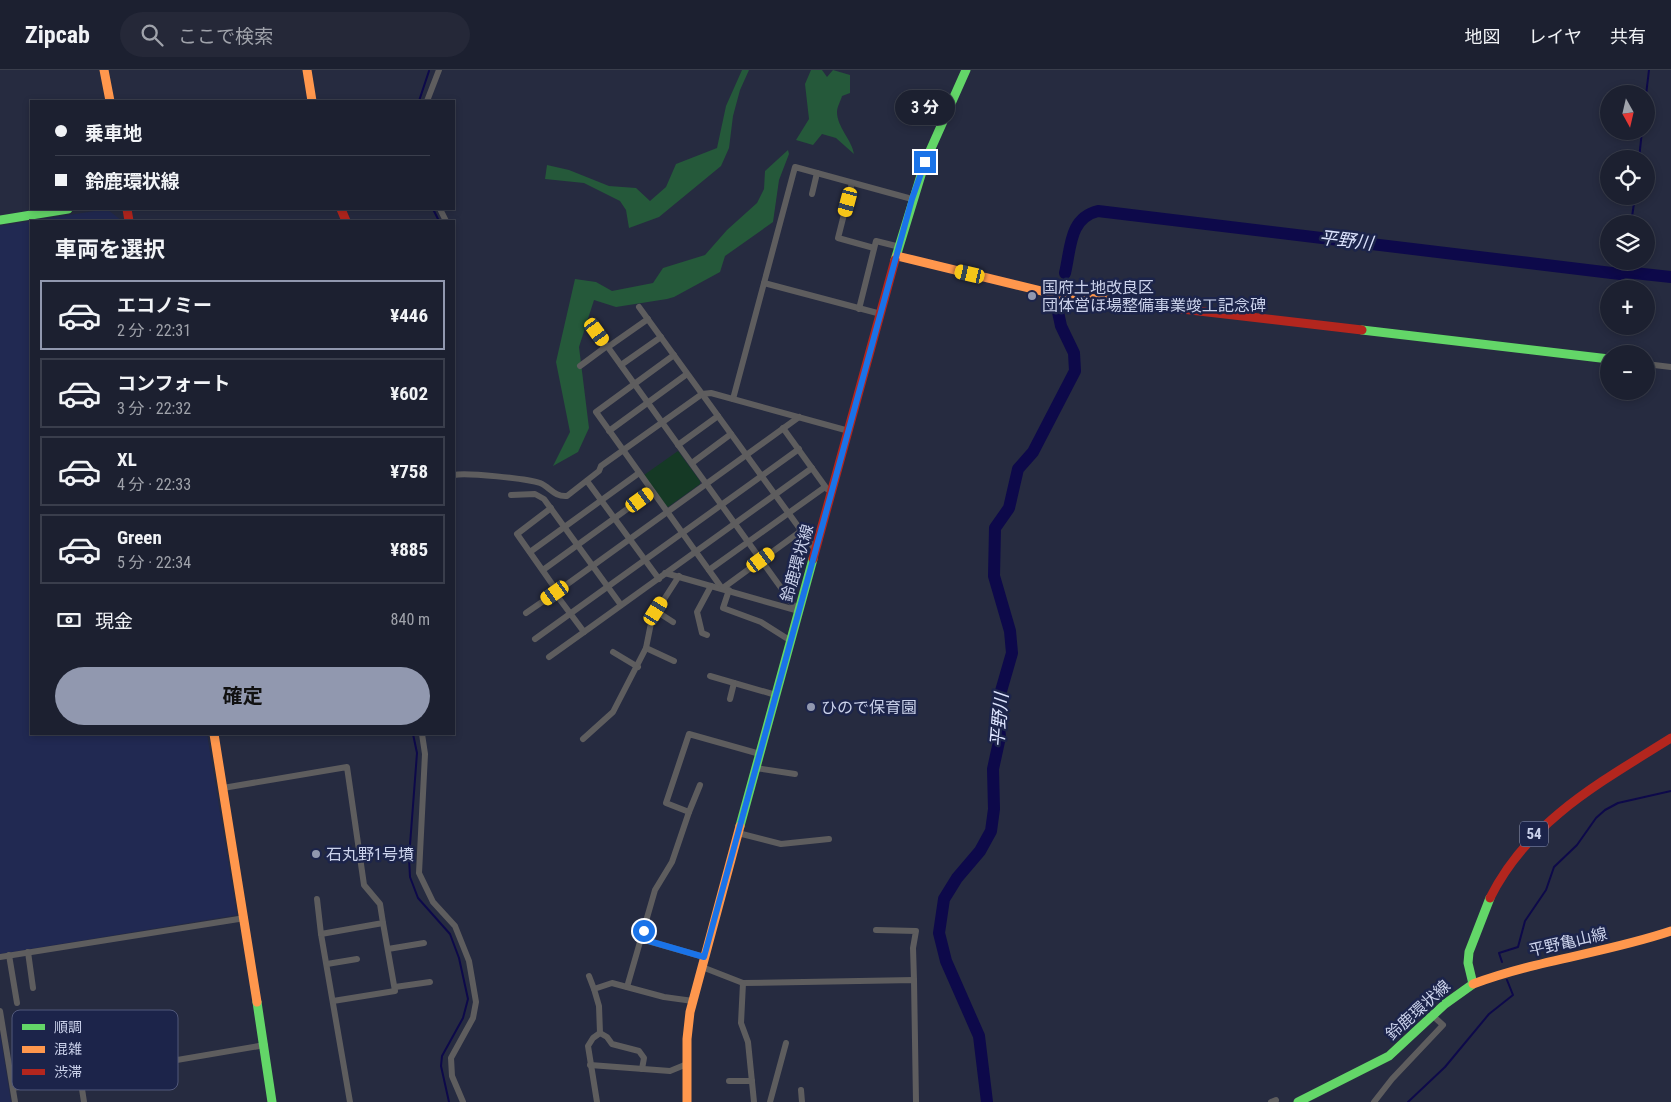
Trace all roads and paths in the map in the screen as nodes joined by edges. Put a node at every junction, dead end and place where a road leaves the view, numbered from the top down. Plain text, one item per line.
1 (104, 70) edge
2 (307, 70) edge
3 (439, 70) edge
4 (966, 70) edge
5 (110, 100) edge
6 (312, 100) edge
7 (427, 100) edge
8 (817, 173) junction
9 (852, 183) junction
10 (812, 194) dead end
11 (912, 199) junction
12 (62, 210) edge
13 (0, 220) edge
14 (874, 248) junction
15 (899, 252) junction
16 (764, 283) junction
17 (639, 307) dead end
18 (859, 309) junction
19 (881, 314) junction
20 (648, 319) junction
21 (597, 332) dead end
22 (661, 337) junction
23 (608, 347) junction
24 (674, 356) junction
25 (1600, 358) edge
26 (622, 365) junction
27 (1655, 365) edge
28 (580, 366) dead end
29 (1671, 367) edge
30 (687, 374) junction
31 (635, 384) junction
32 (702, 394) junction
33 (733, 399) junction
34 (648, 402) junction
35 (718, 416) junction
36 (799, 417) junction
37 (663, 423) junction
38 (784, 428) junction
39 (609, 430) junction
40 (849, 431) junction
41 (731, 434) junction
42 (678, 445) junction
43 (799, 449) junction
44 (623, 451) junction
45 (746, 455) junction
46 (692, 463) junction
47 (812, 468) junction
48 (639, 473) junction
49 (455, 475) edge
50 (761, 476) junction
51 (588, 481) junction
52 (706, 483) junction
53 (829, 490) junction
54 (652, 491) junction
55 (511, 495) dead end
56 (775, 495) junction
57 (602, 500) junction
58 (722, 505) junction
59 (551, 508) junction
60 (667, 512) junction
61 (788, 513) junction
62 (615, 518) junction
63 (735, 523) junction
64 (565, 527) junction
65 (801, 531) junction
66 (682, 533) junction
67 (630, 539) junction
68 (748, 541) junction
69 (578, 545) junction
70 (816, 551) junction
71 (530, 552) junction
72 (695, 552) junction
73 (645, 560) junction
74 (761, 560) junction
75 (592, 566) junction
76 (543, 570) junction
77 (709, 570) junction
78 (665, 573) junction
79 (679, 576) junction
80 (658, 579) junction
81 (711, 586) junction
82 (608, 587) junction
83 (724, 588) junction
84 (556, 592) junction
85 (621, 606) junction
86 (798, 610) junction
87 (656, 611) junction
88 (526, 613) dead end
89 (570, 614) junction
90 (673, 622) dead end
91 (584, 632) junction
92 (707, 635) dead end
93 (535, 639) dead end
94 (792, 641) junction
95 (646, 648) junction
96 (613, 652) dead end
97 (549, 658) dead end
98 (674, 661) dead end
99 (638, 667) junction
100 (710, 676) dead end
101 (734, 683) junction
102 (776, 695) junction
103 (730, 699) dead end
104 (214, 735) edge
105 (422, 735) edge
106 (1671, 738) edge
107 (583, 739) dead end
108 (760, 754) junction
109 (756, 768) junction
110 (795, 774) dead end
111 (700, 785) dead end
112 (223, 788) junction
113 (689, 812) junction
114 (738, 833) junction
115 (829, 839) dead end
116 (317, 899) dead end
117 (245, 918) junction
118 (383, 923) junction
119 (876, 930) dead end
120 (1671, 931) edge
121 (322, 934) junction
122 (642, 939) junction
123 (424, 943) dead end
124 (388, 949) junction
125 (28, 952) junction
126 (9, 955) junction
127 (0, 957) edge
128 (704, 957) junction
129 (358, 959) dead end
130 (327, 964) junction
131 (702, 967) junction
132 (589, 976) dead end
133 (914, 980) junction
134 (430, 982) dead end
135 (743, 983) junction
136 (1473, 984) junction
137 (627, 987) junction
138 (33, 988) dead end
139 (395, 988) junction
140 (594, 988) junction
141 (333, 1001) junction
142 (693, 1001) junction
143 (17, 1004) dead end
144 (0, 1010) edge
145 (1433, 1016) junction
146 (600, 1033) junction
147 (786, 1043) dead end
148 (265, 1045) junction
149 (178, 1060) edge
150 (687, 1064) junction
151 (590, 1065) junction
152 (642, 1069) junction
153 (729, 1081) dead end
154 (752, 1081) junction
155 (12, 1082) edge
156 (801, 1090) dead end
157 (272, 1102) edge
158 (350, 1102) edge
159 (462, 1102) edge
160 (597, 1102) edge
161 (687, 1102) edge
162 (754, 1102) edge
163 (770, 1102) edge
164 (802, 1102) edge
165 (916, 1102) edge
166 (1298, 1102) edge
167 (1374, 1102) edge

1 - 5 main road
2 - 6 main road
3 - 7 street
4 - 11 main road, 鈴鹿環状線
8 - 9 street
8 - 10 street
8 - 16 street
9 - 11 street
9 - 14 street
11 - 15 main road, 鈴鹿環状線
12 - 13 main road
14 - 15 street
14 - 18 street
15 - 19 main road, 鈴鹿環状線
15 - 25 main road
16 - 18 street
16 - 33 street
17 - 20 street
18 - 19 street
19 - 40 main road, 鈴鹿環状線
20 - 22 street
20 - 23 street
21 - 23 street
22 - 24 street
22 - 26 street
23 - 26 street
23 - 28 street
24 - 30 street
24 - 31 street
26 - 31 street
27 - 29 street
30 - 32 street
30 - 34 street
31 - 34 street
31 - 39 street
32 - 33 street
32 - 35 street
32 - 37 street
33 - 36 street
34 - 37 street
34 - 39 street
35 - 41 street
35 - 42 street
36 - 38 street
36 - 40 street
37 - 42 street
37 - 44 street
38 - 43 street
38 - 45 street
39 - 44 street
40 - 53 main road, 鈴鹿環状線
41 - 45 street
41 - 46 street
42 - 46 street
43 - 47 street
43 - 50 street
44 - 48 street
44 - 51 street
45 - 50 street
45 - 52 street
46 - 52 street
47 - 53 street
47 - 56 street
48 - 54 street
48 - 57 street
49 - 51 street
50 - 56 street
50 - 58 street
51 - 57 street
52 - 58 street
52 - 60 street
53 - 61 street
53 - 70 main road, 鈴鹿環状線
54 - 60 street
54 - 62 street
55 - 59 street
56 - 61 street
56 - 63 street
57 - 62 street
57 - 64 street
58 - 63 street
58 - 66 street
59 - 64 street
59 - 71 street
60 - 66 street
60 - 67 street
61 - 65 street
61 - 68 street
62 - 67 street
62 - 69 street
63 - 68 street
63 - 72 street
64 - 69 street
64 - 71 street
65 - 70 street
65 - 74 street
66 - 72 street
66 - 73 street
67 - 73 street
67 - 75 street
68 - 74 street
68 - 77 street
69 - 75 street
69 - 76 street
70 - 86 main road, 鈴鹿環状線
71 - 76 street
72 - 77 street
72 - 78 street
73 - 80 street
73 - 82 street
74 - 83 street
74 - 86 street
75 - 82 street
75 - 84 street
76 - 84 street
77 - 83 street
78 - 79 street
78 - 80 street
79 - 81 street
79 - 87 street
80 - 85 street
81 - 83 street
81 - 92 street
82 - 85 street
82 - 89 street
83 - 86 street
83 - 94 street
84 - 88 street
84 - 89 street
85 - 91 street
86 - 94 main road, 鈴鹿環状線
87 - 90 street
87 - 95 street
89 - 91 street
89 - 93 street
91 - 97 street
94 - 102 main road, 鈴鹿環状線
95 - 98 street
95 - 99 street
96 - 99 street
99 - 107 street
100 - 101 street
101 - 102 street
101 - 103 street
102 - 108 main road, 鈴鹿環状線
104 - 112 main road
105 - 159 street
106 - 136 main road, 鈴鹿環状線 / 54
108 - 109 main road, 鈴鹿環状線
108 - 113 street
109 - 110 street
109 - 114 main road, 鈴鹿環状線
111 - 113 street
112 - 117 main road
112 - 118 street
113 - 122 street
114 - 115 street
114 - 128 main road, 鈴鹿環状線
116 - 121 street
117 - 125 street
117 - 148 main road
118 - 121 street
118 - 124 street
119 - 133 street
120 - 136 main road, 平野亀山線
121 - 130 street
122 - 128 street
122 - 137 street
123 - 124 street
124 - 139 street
125 - 126 street
125 - 138 street
126 - 127 street
126 - 143 street
128 - 131 main road, 鈴鹿環状線
129 - 130 street
130 - 141 street
131 - 135 street
131 - 142 main road, 鈴鹿環状線
132 - 140 street
133 - 135 street
133 - 165 street
134 - 139 street
135 - 154 street
136 - 145 main road, 鈴鹿環状線
137 - 140 street
137 - 142 street
139 - 141 street
140 - 146 street
141 - 158 street
142 - 150 main road, 鈴鹿環状線
144 - 155 street
145 - 166 main road, 鈴鹿環状線
145 - 167 street
146 - 151 street
146 - 152 street
147 - 163 street
148 - 149 street
148 - 157 main road
150 - 152 street
150 - 161 main road, 鈴鹿環状線
151 - 152 street
151 - 160 street
153 - 154 street
154 - 162 street
156 - 164 street

